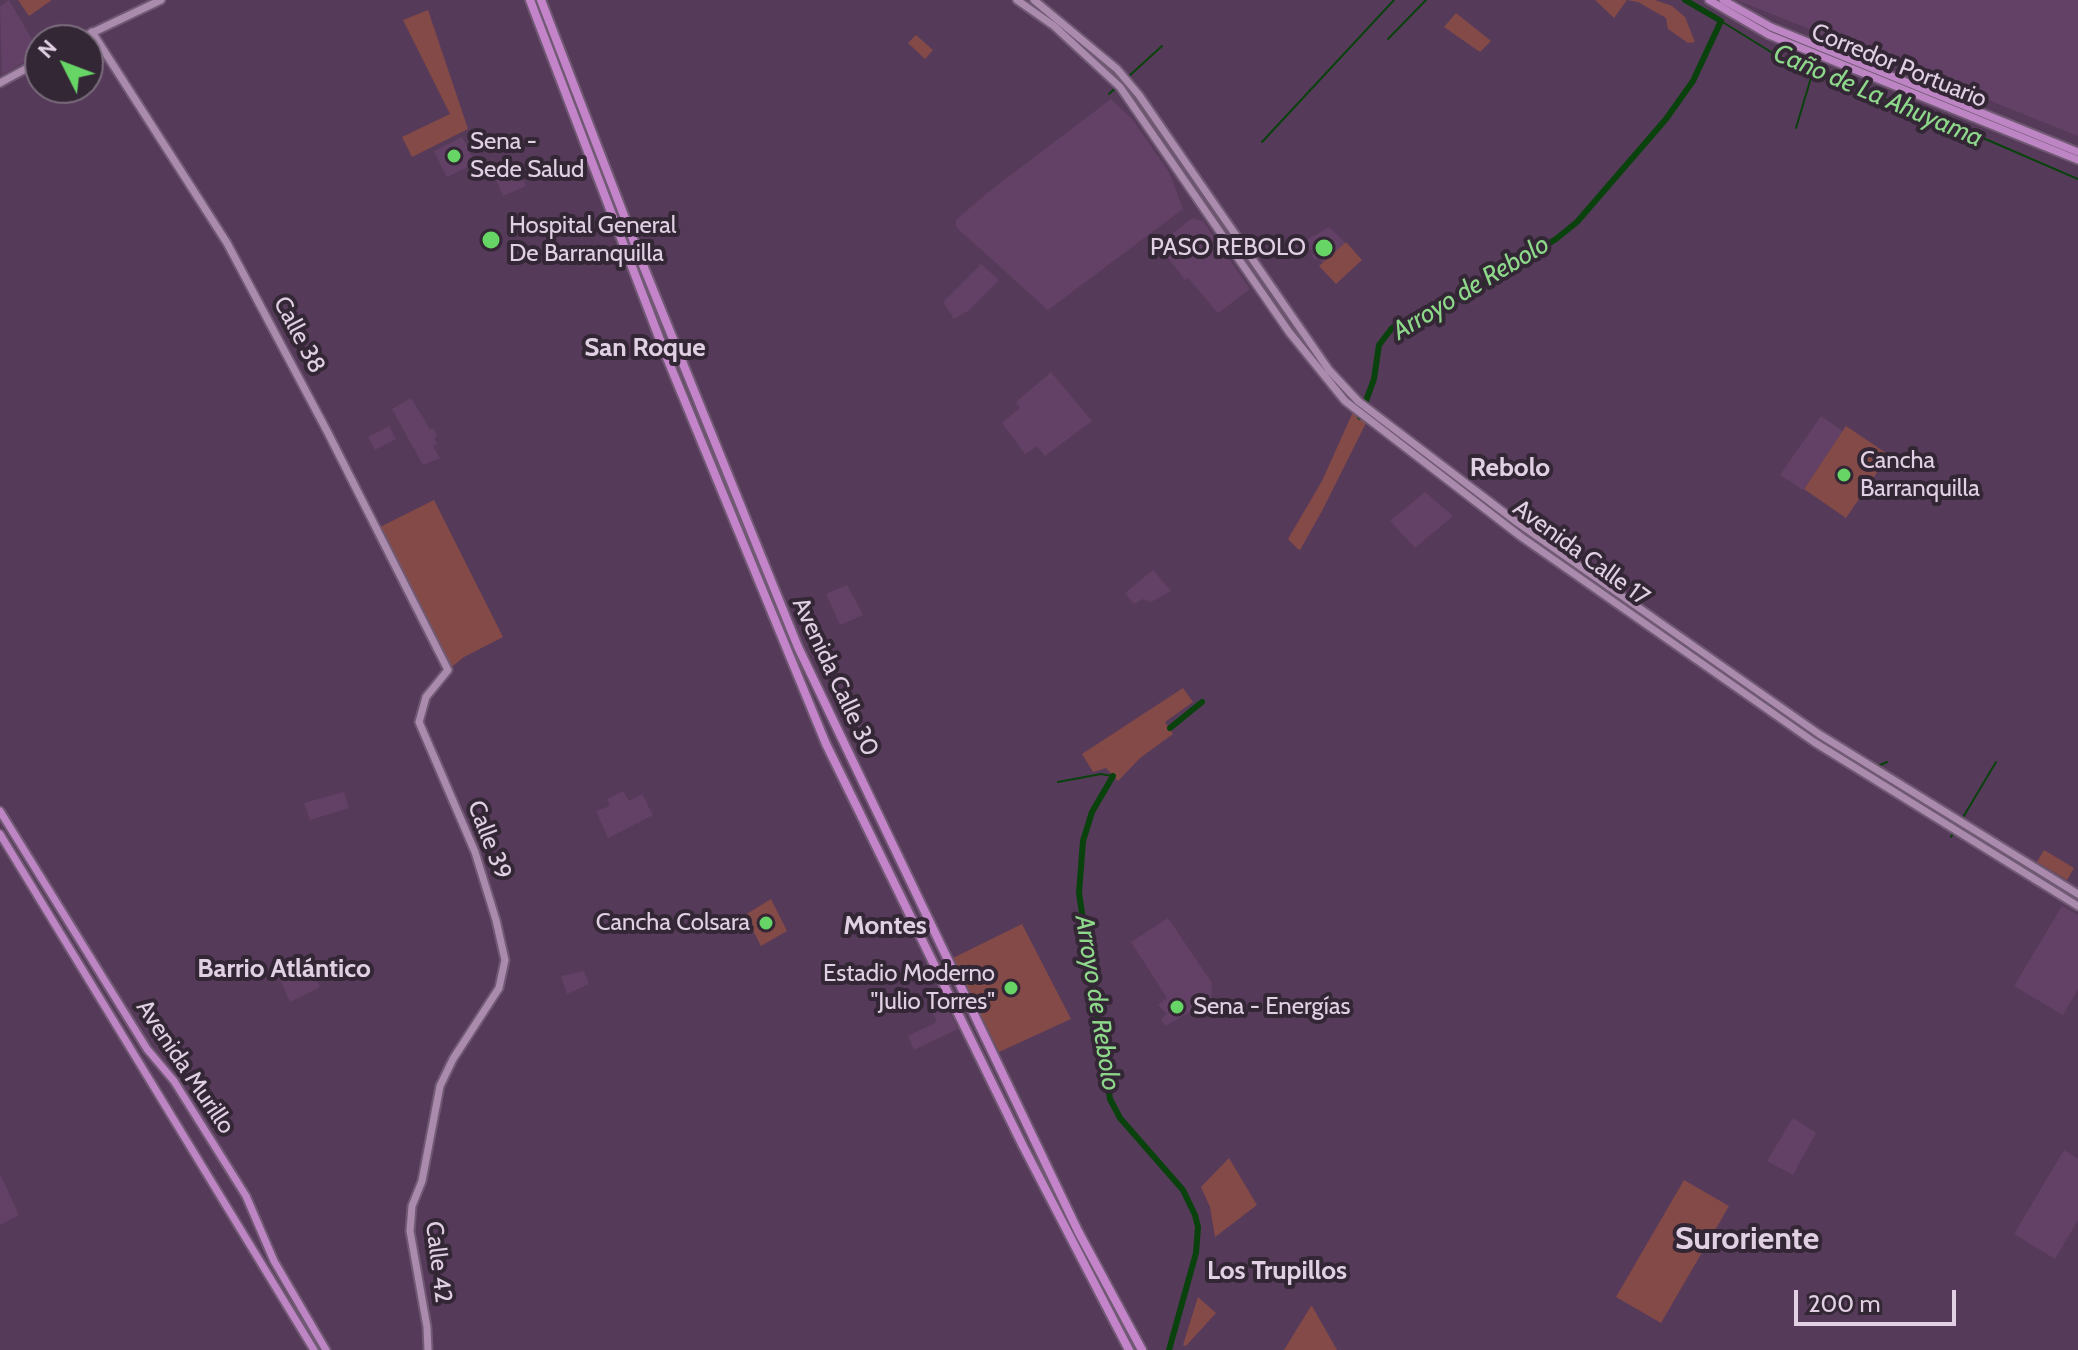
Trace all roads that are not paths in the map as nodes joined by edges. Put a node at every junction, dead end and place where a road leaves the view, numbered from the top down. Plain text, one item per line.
1 (161, 0) edge
2 (530, 0) edge
3 (541, 0) edge
4 (1017, 0) edge
5 (1034, 0) edge
6 (1709, 0) edge
7 (1723, 0) edge
8 (104, 26) edge
9 (104, 51) edge
10 (24, 70) edge
11 (0, 83) edge
12 (2078, 152) edge
13 (2078, 160) edge
14 (1356, 405) junction
15 (419, 722) joint
16 (1861, 765) junction
17 (0, 811) edge
18 (1958, 826) junction
19 (0, 834) edge
20 (2078, 894) edge
21 (2078, 906) edge
22 (503, 976) joint
23 (314, 1350) edge
24 (326, 1350) edge
25 (428, 1350) edge
26 (1129, 1350) edge
27 (1142, 1350) edge

1 - 8 main road
2 - 26 highway, Avenida Calle 30
3 - 27 highway, Avenida Calle 30
4 - 14 main road, Avenida Calle 17
5 - 14 main road, Avenida Calle 17
6 - 13 main road, Corredor Portuario
7 - 12 main road, Corredor Portuario
9 - 15 main road, Calle 38
10 - 11 main road
14 - 16 main road, Avenida Calle 17
14 - 16 main road, Avenida Calle 17
15 - 22 main road, Calle 39
16 - 18 main road, Avenida Calle 17
17 - 24 main road, Avenida Murillo
18 - 20 main road, Avenida Calle 17
18 - 21 main road, Avenida Calle 17
19 - 23 main road, Avenida Murillo
22 - 25 main road, Calle 42

